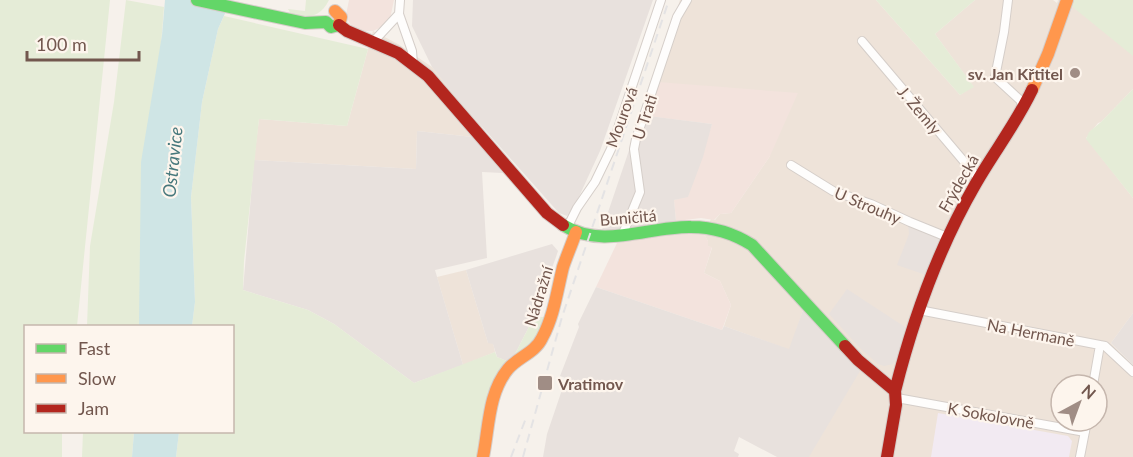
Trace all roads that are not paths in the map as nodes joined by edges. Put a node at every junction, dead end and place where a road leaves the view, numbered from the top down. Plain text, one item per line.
1 (197, 0) edge
2 (400, 0) edge
3 (661, 0) edge
4 (687, 0) edge
5 (1008, 0) edge
6 (1067, 0) edge
7 (336, 6) edge
8 (399, 14) junction
9 (326, 22) junction
10 (339, 25) junction
11 (862, 41) dead end
12 (373, 42) junction
13 (413, 64) junction
14 (1024, 107) junction
15 (791, 165) dead end
16 (978, 178) junction
17 (572, 230) junction
18 (622, 237) junction
19 (947, 237) junction
20 (919, 310) junction
21 (1100, 345) junction
22 (1133, 372) edge
23 (1095, 373) edge
24 (896, 394) junction
25 (1049, 425) edge
26 (1084, 433) edge
27 (483, 457) edge
28 (887, 457) edge
29 (1080, 457) edge

1 - 9 main road, Buničitá
2 - 8 street
3 - 17 street, Mourová
4 - 18 street, U Trati
5 - 14 street
6 - 14 main road, Frýdecká
7 - 9 main road
7 - 10 main road
8 - 12 street
8 - 13 street
9 - 10 main road, Buničitá
10 - 12 main road, Buničitá
11 - 16 street, J. Žemly
12 - 13 main road, Buničitá
13 - 17 main road, Buničitá
14 - 16 main road, Frýdecká
15 - 19 street, U Strouhy
16 - 19 main road, Frýdecká
17 - 18 main road, Buničitá
17 - 27 main road, Nádražní
18 - 24 main road, Buničitá
19 - 20 main road, Frýdecká
20 - 21 street, Na Hermaně
20 - 24 main road, Frýdecká
21 - 22 street, Na Hermaně
21 - 23 street
24 - 25 street, K Sokolovně
24 - 28 main road, Frýdecká
26 - 29 street

